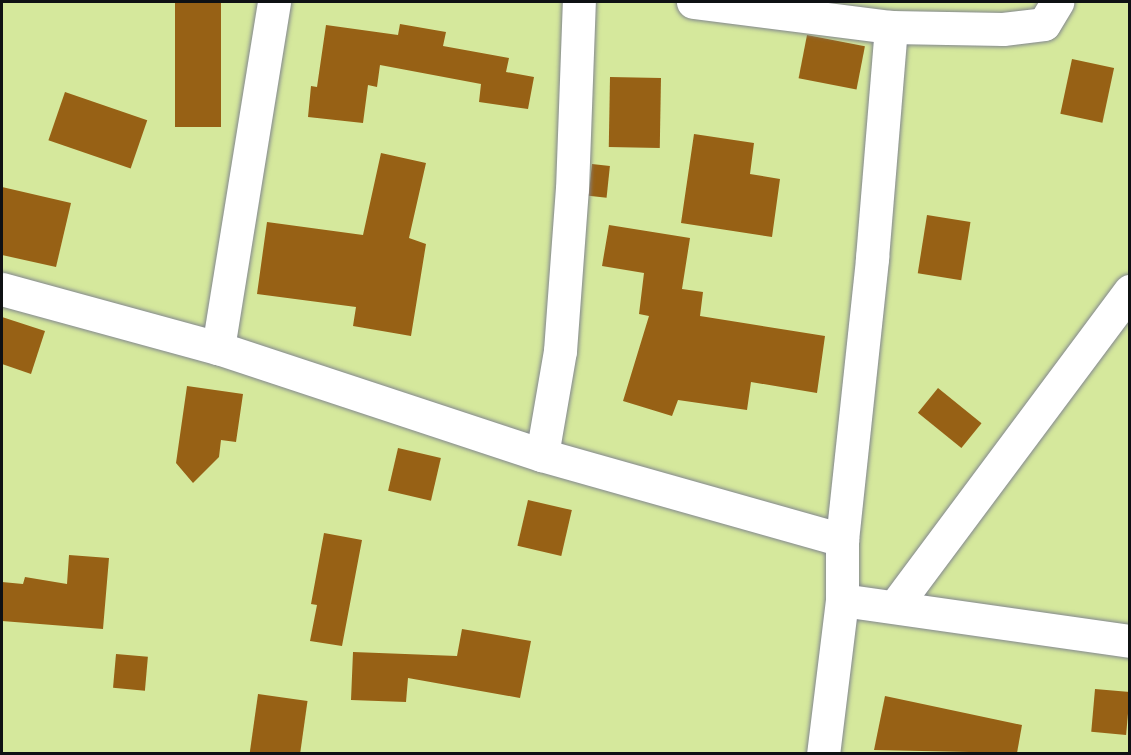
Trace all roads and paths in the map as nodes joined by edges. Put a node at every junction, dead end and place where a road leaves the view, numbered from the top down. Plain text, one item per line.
1 (274, 2) edge
2 (579, 2) edge
3 (693, 2) edge
4 (1056, 2) edge
5 (891, 27) junction
6 (2, 289) edge
7 (1130, 291) edge
8 (218, 348) junction
9 (542, 455) junction
10 (842, 540) junction
11 (842, 600) junction
12 (895, 606) junction
13 (1130, 641) edge
14 (823, 753) edge

1 - 8 street
2 - 9 street
3 - 5 street
4 - 5 street
5 - 10 street
6 - 8 street
7 - 12 street
8 - 9 street
9 - 10 street
10 - 11 street
11 - 12 street
11 - 14 street
12 - 13 street

